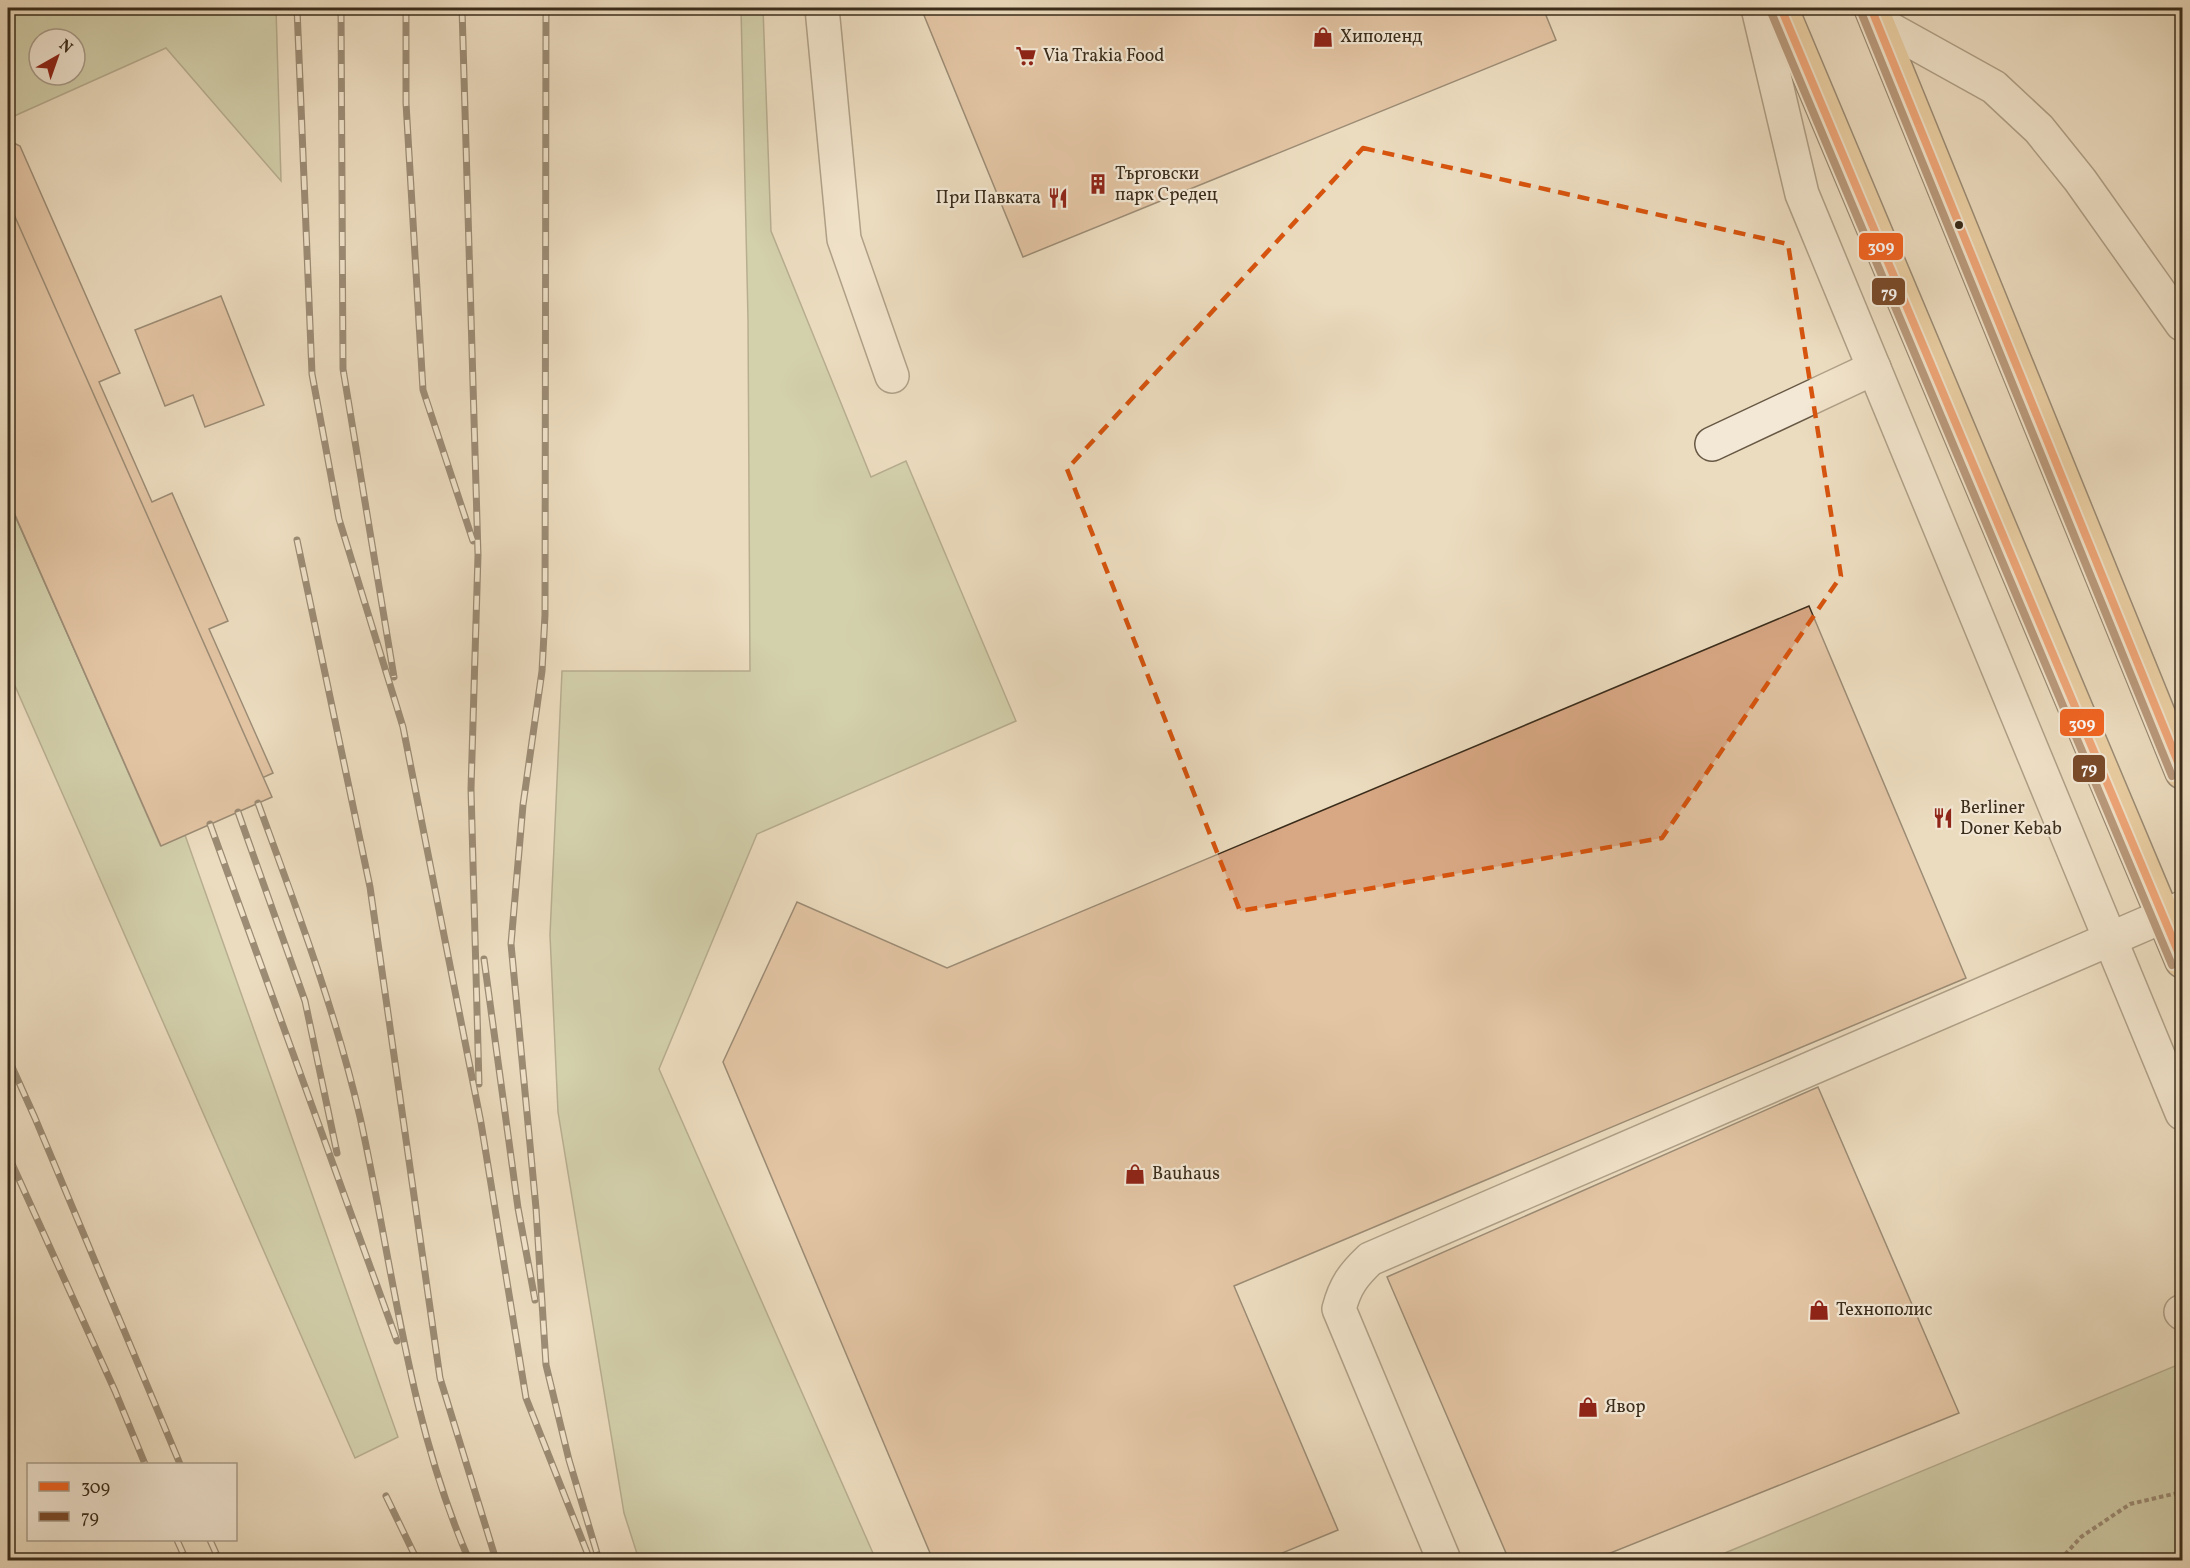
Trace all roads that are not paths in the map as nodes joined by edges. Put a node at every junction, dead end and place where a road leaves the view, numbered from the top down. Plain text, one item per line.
1 (822, 8) edge
2 (1758, 8) edge
3 (1781, 8) edge
4 (1874, 15) edge
5 (2182, 324) edge
6 (1874, 368) junction
7 (892, 376) dead end
8 (1712, 444) dead end
9 (2182, 772) edge
10 (2173, 912) edge
11 (2109, 938) junction
12 (2182, 961) edge
13 (2182, 1113) edge
14 (1444, 1560) edge

1 - 7 street
2 - 6 street
3 - 10 main road
4 - 5 street
4 - 9 main road
6 - 8 street
6 - 11 street
10 - 11 street
10 - 12 main road
11 - 13 street
11 - 14 street

